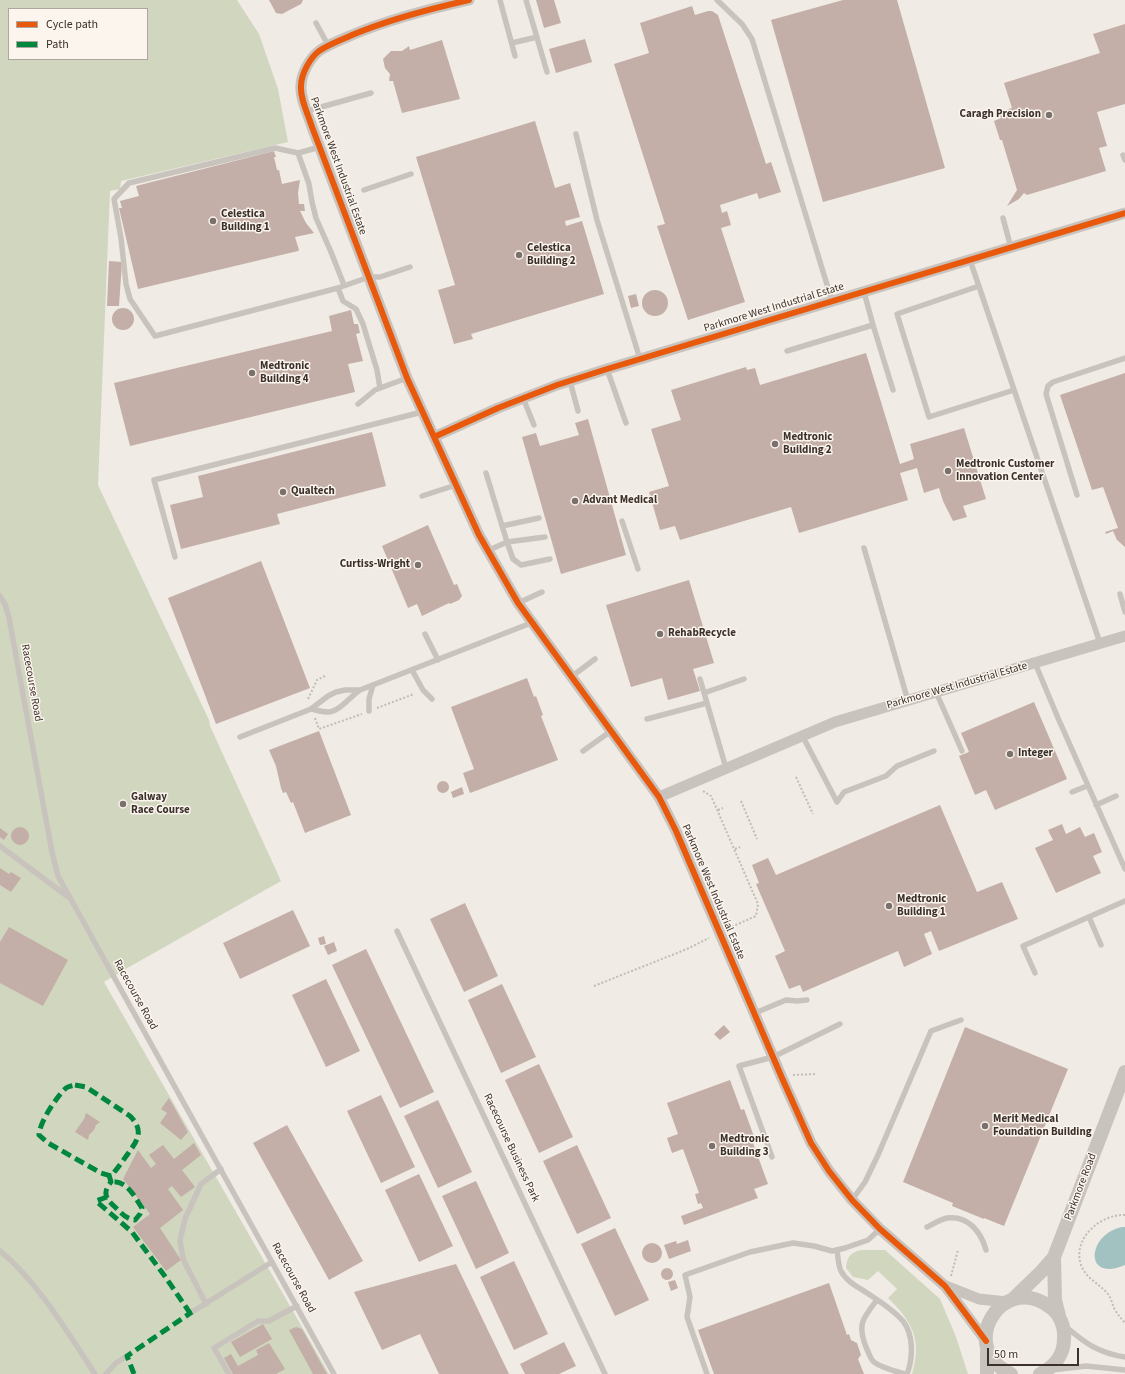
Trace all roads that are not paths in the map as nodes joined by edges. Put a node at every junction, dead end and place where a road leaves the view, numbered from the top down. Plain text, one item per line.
1 (469, 0) edge
2 (500, 0) edge
3 (526, 0) edge
4 (717, 0) edge
5 (316, 23) dead end
6 (537, 37) junction
7 (512, 43) junction
8 (328, 45) junction
9 (515, 56) dead end
10 (547, 72) dead end
11 (372, 94) dead end
12 (307, 111) junction
13 (576, 134) dead end
14 (320, 146) junction
15 (298, 153) junction
16 (411, 174) dead end
17 (364, 190) dead end
18 (1125, 213) edge
19 (1003, 218) dead end
20 (1011, 248) junction
21 (970, 260) junction
22 (410, 267) dead end
23 (369, 277) junction
24 (344, 285) junction
25 (979, 286) junction
26 (338, 288) junction
27 (864, 292) junction
28 (832, 301) junction
29 (873, 325) junction
30 (787, 351) dead end
31 (1125, 358) edge
32 (640, 359) junction
33 (607, 369) junction
34 (407, 378) junction
35 (570, 381) junction
36 (380, 388) junction
37 (893, 390) dead end
38 (1014, 390) junction
39 (523, 398) junction
40 (358, 404) dead end
41 (578, 411) dead end
42 (422, 412) junction
43 (626, 423) dead end
44 (534, 425) dead end
45 (434, 437) junction
46 (486, 473) dead end
47 (456, 485) junction
48 (1077, 495) dead end
49 (422, 496) dead end
50 (539, 518) dead end
51 (622, 521) dead end
52 (502, 526) junction
53 (545, 537) dead end
54 (507, 542) junction
55 (864, 548) dead end
56 (487, 551) junction
57 (175, 557) dead end
58 (550, 559) dead end
59 (638, 569) dead end
60 (542, 592) dead end
61 (1120, 594) dead end
62 (0, 596) edge
63 (518, 603) junction
64 (1125, 612) edge
65 (531, 623) junction
66 (425, 634) dead end
67 (1125, 636) edge
68 (1100, 643) junction
69 (595, 659) dead end
70 (438, 660) junction
71 (1035, 663) junction
72 (412, 670) junction
73 (571, 677) junction
74 (700, 679) dead end
75 (744, 679) dead end
76 (373, 685) junction
77 (360, 690) junction
78 (936, 692) junction
79 (704, 693) junction
80 (432, 700) dead end
81 (908, 700) junction
82 (707, 703) junction
83 (311, 709) junction
84 (369, 711) dead end
85 (647, 719) dead end
86 (611, 731) junction
87 (802, 735) junction
88 (240, 737) dead end
89 (583, 751) dead end
90 (934, 751) dead end
91 (962, 751) dead end
92 (726, 768) junction
93 (1087, 786) junction
94 (1072, 792) dead end
95 (1116, 796) dead end
96 (659, 797) junction
97 (1096, 805) junction
98 (0, 846) edge
99 (1125, 869) edge
100 (70, 898) junction
101 (1125, 901) edge
102 (1089, 917) junction
103 (397, 931) dead end
104 (1102, 945) dead end
105 (1035, 974) dead end
106 (807, 1000) dead end
107 (755, 1013) junction
108 (961, 1020) dead end
109 (840, 1024) dead end
110 (773, 1057) junction
111 (1125, 1072) edge
112 (772, 1157) dead end
113 (221, 1169) junction
114 (852, 1200) junction
115 (927, 1227) dead end
116 (880, 1229) junction
117 (837, 1250) junction
118 (986, 1250) dead end
119 (0, 1251) edge
120 (1054, 1257) junction
121 (272, 1262) junction
122 (945, 1286) junction
123 (877, 1300) junction
124 (1010, 1301) junction
125 (206, 1304) junction
126 (297, 1306) junction
127 (192, 1312) dead end
128 (1061, 1320) junction
129 (986, 1345) junction
130 (127, 1356) dead end
131 (1125, 1357) edge
132 (1125, 1370) edge
133 (1043, 1373) edge
134 (95, 1374) edge
135 (106, 1374) edge
136 (229, 1374) edge
137 (334, 1374) edge
138 (605, 1374) edge
139 (707, 1374) edge
140 (905, 1374) edge
141 (987, 1374) edge
142 (1011, 1374) edge

1 - 8 street, Parkmore West Industrial Estate
2 - 7 lane
3 - 6 lane
4 - 28 lane
5 - 8 lane
6 - 7 lane
6 - 10 lane
7 - 9 lane
8 - 12 street, Parkmore West Industrial Estate
11 - 12 lane
12 - 14 street, Parkmore West Industrial Estate
13 - 32 lane
14 - 15 lane
14 - 23 street, Parkmore West Industrial Estate
15 - 24 lane
15 - 26 lane
16 - 17 lane
18 - 20 street, Parkmore West Industrial Estate
19 - 20 lane
20 - 21 street, Parkmore West Industrial Estate
21 - 25 lane
21 - 27 street, Parkmore West Industrial Estate
22 - 23 lane
23 - 24 lane
23 - 34 street, Parkmore West Industrial Estate
24 - 26 lane
25 - 38 lane
25 - 38 lane
26 - 36 lane
27 - 28 street, Parkmore West Industrial Estate
27 - 29 lane
28 - 32 street, Parkmore West Industrial Estate
29 - 30 lane
29 - 37 lane
31 - 48 lane
32 - 33 street, Parkmore West Industrial Estate
33 - 35 street, Parkmore West Industrial Estate
33 - 43 lane
34 - 36 lane
34 - 42 street, Parkmore West Industrial Estate
35 - 39 street, Parkmore West Industrial Estate
35 - 41 lane
36 - 40 lane
38 - 68 lane
39 - 44 lane
39 - 45 street, Parkmore West Industrial Estate
42 - 45 street, Parkmore West Industrial Estate
42 - 57 lane
45 - 47 street, Parkmore West Industrial Estate
46 - 52 lane
47 - 49 lane
47 - 56 street, Parkmore West Industrial Estate
50 - 52 lane
51 - 59 lane
52 - 54 lane
53 - 54 lane
54 - 56 lane
54 - 58 lane
55 - 81 lane
56 - 63 street, Parkmore West Industrial Estate
60 - 63 lane
61 - 64 lane
62 - 100 lane, Racecourse Road
63 - 65 street, Parkmore West Industrial Estate
65 - 70 lane
65 - 73 street, Parkmore West Industrial Estate
66 - 70 lane
67 - 68 street, Parkmore West Industrial Estate
68 - 71 street, Parkmore West Industrial Estate
69 - 73 lane
70 - 72 lane
71 - 78 street, Parkmore West Industrial Estate
71 - 93 lane
72 - 76 lane
72 - 80 lane
73 - 86 street, Parkmore West Industrial Estate
74 - 79 lane
75 - 79 lane
76 - 77 lane
76 - 84 lane
77 - 83 lane
77 - 83 lane
78 - 81 street, Parkmore West Industrial Estate
78 - 91 lane
79 - 82 lane
81 - 87 street, Parkmore West Industrial Estate
82 - 85 lane
82 - 92 lane
83 - 88 lane
86 - 89 lane
86 - 96 street, Parkmore West Industrial Estate
87 - 90 lane
87 - 92 street, Parkmore West Industrial Estate
92 - 96 street, Parkmore West Industrial Estate
93 - 94 lane
93 - 97 lane
95 - 97 lane
96 - 107 street, Parkmore West Industrial Estate
97 - 99 lane
98 - 100 lane
100 - 113 lane, Racecourse Road
101 - 102 lane
102 - 104 lane
102 - 105 lane
103 - 138 lane, Racecourse Business Park
106 - 107 lane
107 - 110 street, Parkmore West Industrial Estate
108 - 114 lane
109 - 110 lane
110 - 112 lane
110 - 114 street, Parkmore West Industrial Estate
111 - 120 street, Parkmore Road
113 - 121 lane, Racecourse Road
113 - 125 lane
114 - 116 street, Parkmore West Industrial Estate
115 - 118 lane
116 - 117 lane
116 - 122 street, Parkmore West Industrial Estate
117 - 123 lane
117 - 139 lane
119 - 134 lane
120 - 124 street, Parkmore Road
120 - 128 street, Parkmore Road
121 - 125 lane
121 - 126 lane, Racecourse Road
122 - 124 street, Parkmore West Industrial Estate
122 - 129 street, Parkmore West Industrial Estate
123 - 140 lane
123 - 140 lane
124 - 128 street
124 - 129 street, Parkmore Road
125 - 127 lane
126 - 136 lane
126 - 137 lane, Racecourse Road
128 - 131 lane
128 - 133 street, Parkmore Road
129 - 141 street
129 - 142 street
130 - 135 lane
132 - 133 lane

